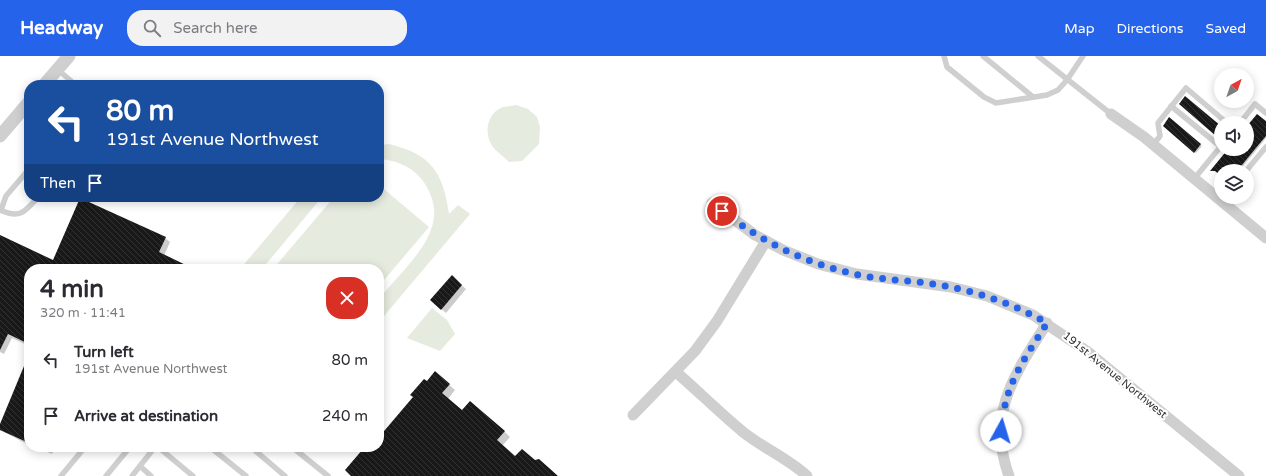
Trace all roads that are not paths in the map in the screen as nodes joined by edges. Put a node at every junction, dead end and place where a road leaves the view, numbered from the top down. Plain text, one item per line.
1 (68, 56) edge
2 (944, 56) edge
3 (983, 56) edge
4 (1038, 56) edge
5 (1083, 56) edge
6 (57, 69) junction
7 (48, 80) edge
8 (70, 80) edge
9 (1067, 80) junction
10 (1033, 97) junction
11 (1171, 106) junction
12 (24, 108) edge
13 (1266, 113) edge
14 (1111, 114) joint
15 (1219, 116) edge
16 (1246, 116) edge
17 (0, 136) edge
18 (1214, 141) edge
19 (1153, 145) junction
20 (1266, 147) edge
21 (1214, 155) edge
22 (1252, 164) edge
23 (24, 175) edge
24 (1194, 179) junction
25 (1214, 193) edge
26 (33, 202) edge
27 (712, 203) dead end
28 (1229, 204) edge
29 (0, 210) edge
30 (1266, 238) edge
31 (766, 241) junction
32 (1047, 323) junction
33 (676, 372) junction
34 (633, 415) dead end
35 (81, 452) edge
36 (126, 452) edge
37 (152, 452) edge
38 (162, 452) edge
39 (216, 452) edge
40 (257, 452) edge
41 (298, 452) edge
42 (140, 466) junction
43 (61, 476) edge
44 (106, 476) edge
45 (132, 476) edge
46 (151, 476) edge
47 (193, 476) edge
48 (246, 476) edge
49 (285, 476) edge
50 (328, 476) edge
51 (807, 476) edge
52 (1009, 476) edge
53 (1238, 476) edge

1 - 6 street
2 - 10 lane
3 - 10 lane
4 - 9 lane
5 - 9 lane
6 - 7 street
6 - 8 lane
9 - 10 lane
9 - 14 lane
11 - 15 lane
11 - 18 lane
11 - 19 lane
12 - 17 street
13 - 16 lane
14 - 19 street
19 - 24 street
20 - 22 lane
21 - 24 lane
23 - 29 lane
24 - 25 street
26 - 29 lane
27 - 31 street, 191st Avenue Northwest
28 - 30 street
31 - 32 street, 191st Avenue Northwest
31 - 33 street
32 - 52 street
32 - 53 street, 191st Avenue Northwest
33 - 34 street
33 - 51 street
35 - 43 lane
36 - 44 lane
37 - 42 lane
38 - 47 lane
39 - 48 lane
40 - 49 lane
41 - 50 lane
42 - 45 lane
42 - 46 lane

